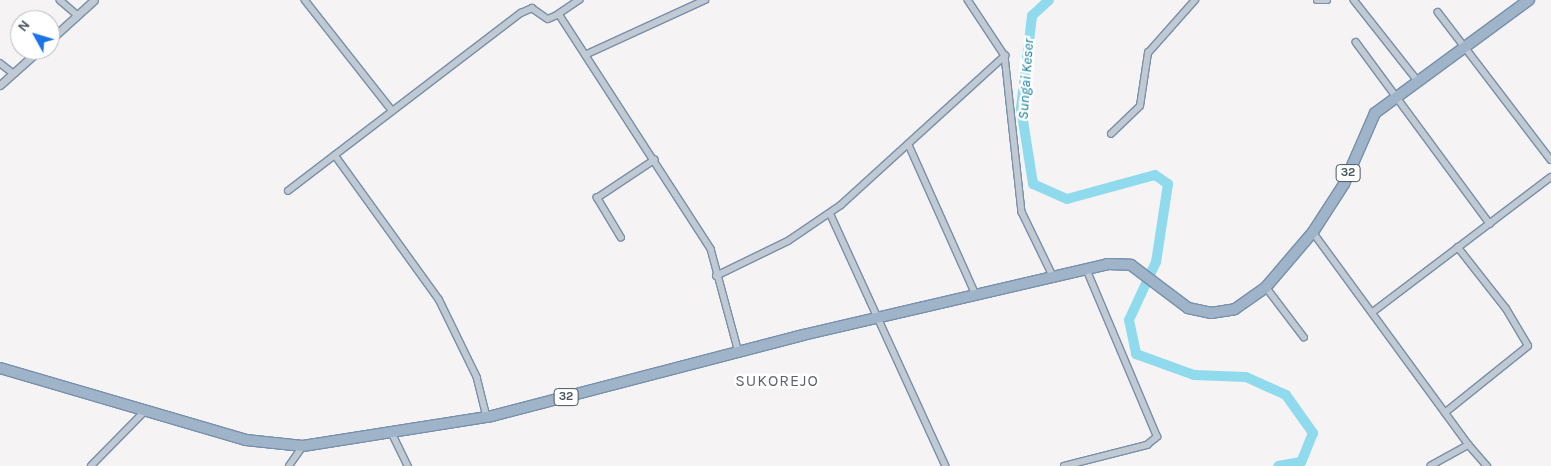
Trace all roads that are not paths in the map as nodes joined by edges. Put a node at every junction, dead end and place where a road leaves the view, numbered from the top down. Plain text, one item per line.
1 (60, 0) edge
2 (94, 0) edge
3 (305, 0) edge
4 (529, 0) edge
5 (580, 0) edge
6 (705, 0) edge
7 (968, 0) edge
8 (1195, 0) edge
9 (1317, 0) edge
10 (1327, 0) edge
11 (1354, 0) edge
12 (1529, 0) edge
13 (532, 8) junction
14 (1438, 12) dead end
15 (559, 14) junction
16 (78, 15) junction
17 (60, 31) edge
18 (1356, 42) dead end
19 (1466, 46) junction
20 (585, 56) junction
21 (1005, 56) junction
22 (28, 60) edge
23 (0, 63) edge
24 (13, 73) junction
25 (1418, 81) junction
26 (0, 85) edge
27 (1394, 96) junction
28 (391, 109) junction
29 (1111, 134) dead end
30 (908, 145) junction
31 (335, 155) junction
32 (654, 160) junction
33 (1551, 160) edge
34 (1551, 177) edge
35 (288, 192) dead end
36 (830, 213) junction
37 (1490, 224) junction
38 (1313, 232) junction
39 (621, 238) dead end
40 (1458, 248) junction
41 (1086, 269) junction
42 (716, 276) junction
43 (1054, 278) junction
44 (1266, 286) junction
45 (977, 297) junction
46 (1373, 312) junction
47 (880, 316) junction
48 (1304, 337) dead end
49 (739, 353) junction
50 (0, 368) edge
51 (145, 410) junction
52 (1446, 412) junction
53 (487, 417) junction
54 (392, 433) junction
55 (303, 446) junction
56 (1469, 446) junction
57 (91, 466) edge
58 (289, 466) edge
59 (408, 466) edge
60 (946, 466) edge
61 (1064, 466) edge
62 (1431, 466) edge
63 (1487, 466) edge

1 - 16 street
2 - 16 street
3 - 28 street
4 - 13 street
5 - 15 street
6 - 20 street
7 - 21 street
8 - 29 street
9 - 10 street
11 - 25 street
12 - 19 highway, 32
13 - 15 street
13 - 28 street
14 - 19 street
15 - 20 street
16 - 17 street
18 - 27 street
19 - 25 highway, 32
19 - 33 street
20 - 32 street
21 - 30 street
21 - 43 street
22 - 24 street
23 - 24 street
24 - 26 street
25 - 27 highway, 32
27 - 37 street
27 - 38 highway, 32
28 - 31 street
30 - 36 street
30 - 45 street
31 - 35 street
31 - 53 street
32 - 39 street
32 - 42 street
34 - 37 street
36 - 42 street
36 - 47 street
37 - 40 street
38 - 44 highway, 32
38 - 46 street
40 - 46 street
40 - 52 street
41 - 43 highway, 32
41 - 44 highway, 32
41 - 61 street
42 - 49 street
43 - 45 highway, 32
44 - 48 street
45 - 47 highway, 32
46 - 52 street
47 - 49 highway, 32
47 - 60 street
49 - 53 highway, 32
50 - 51 highway, 32
51 - 55 highway, 32
51 - 57 street
52 - 56 street
53 - 54 highway, 32
54 - 55 highway, 32
54 - 59 street
55 - 58 street
56 - 62 street
56 - 63 street

